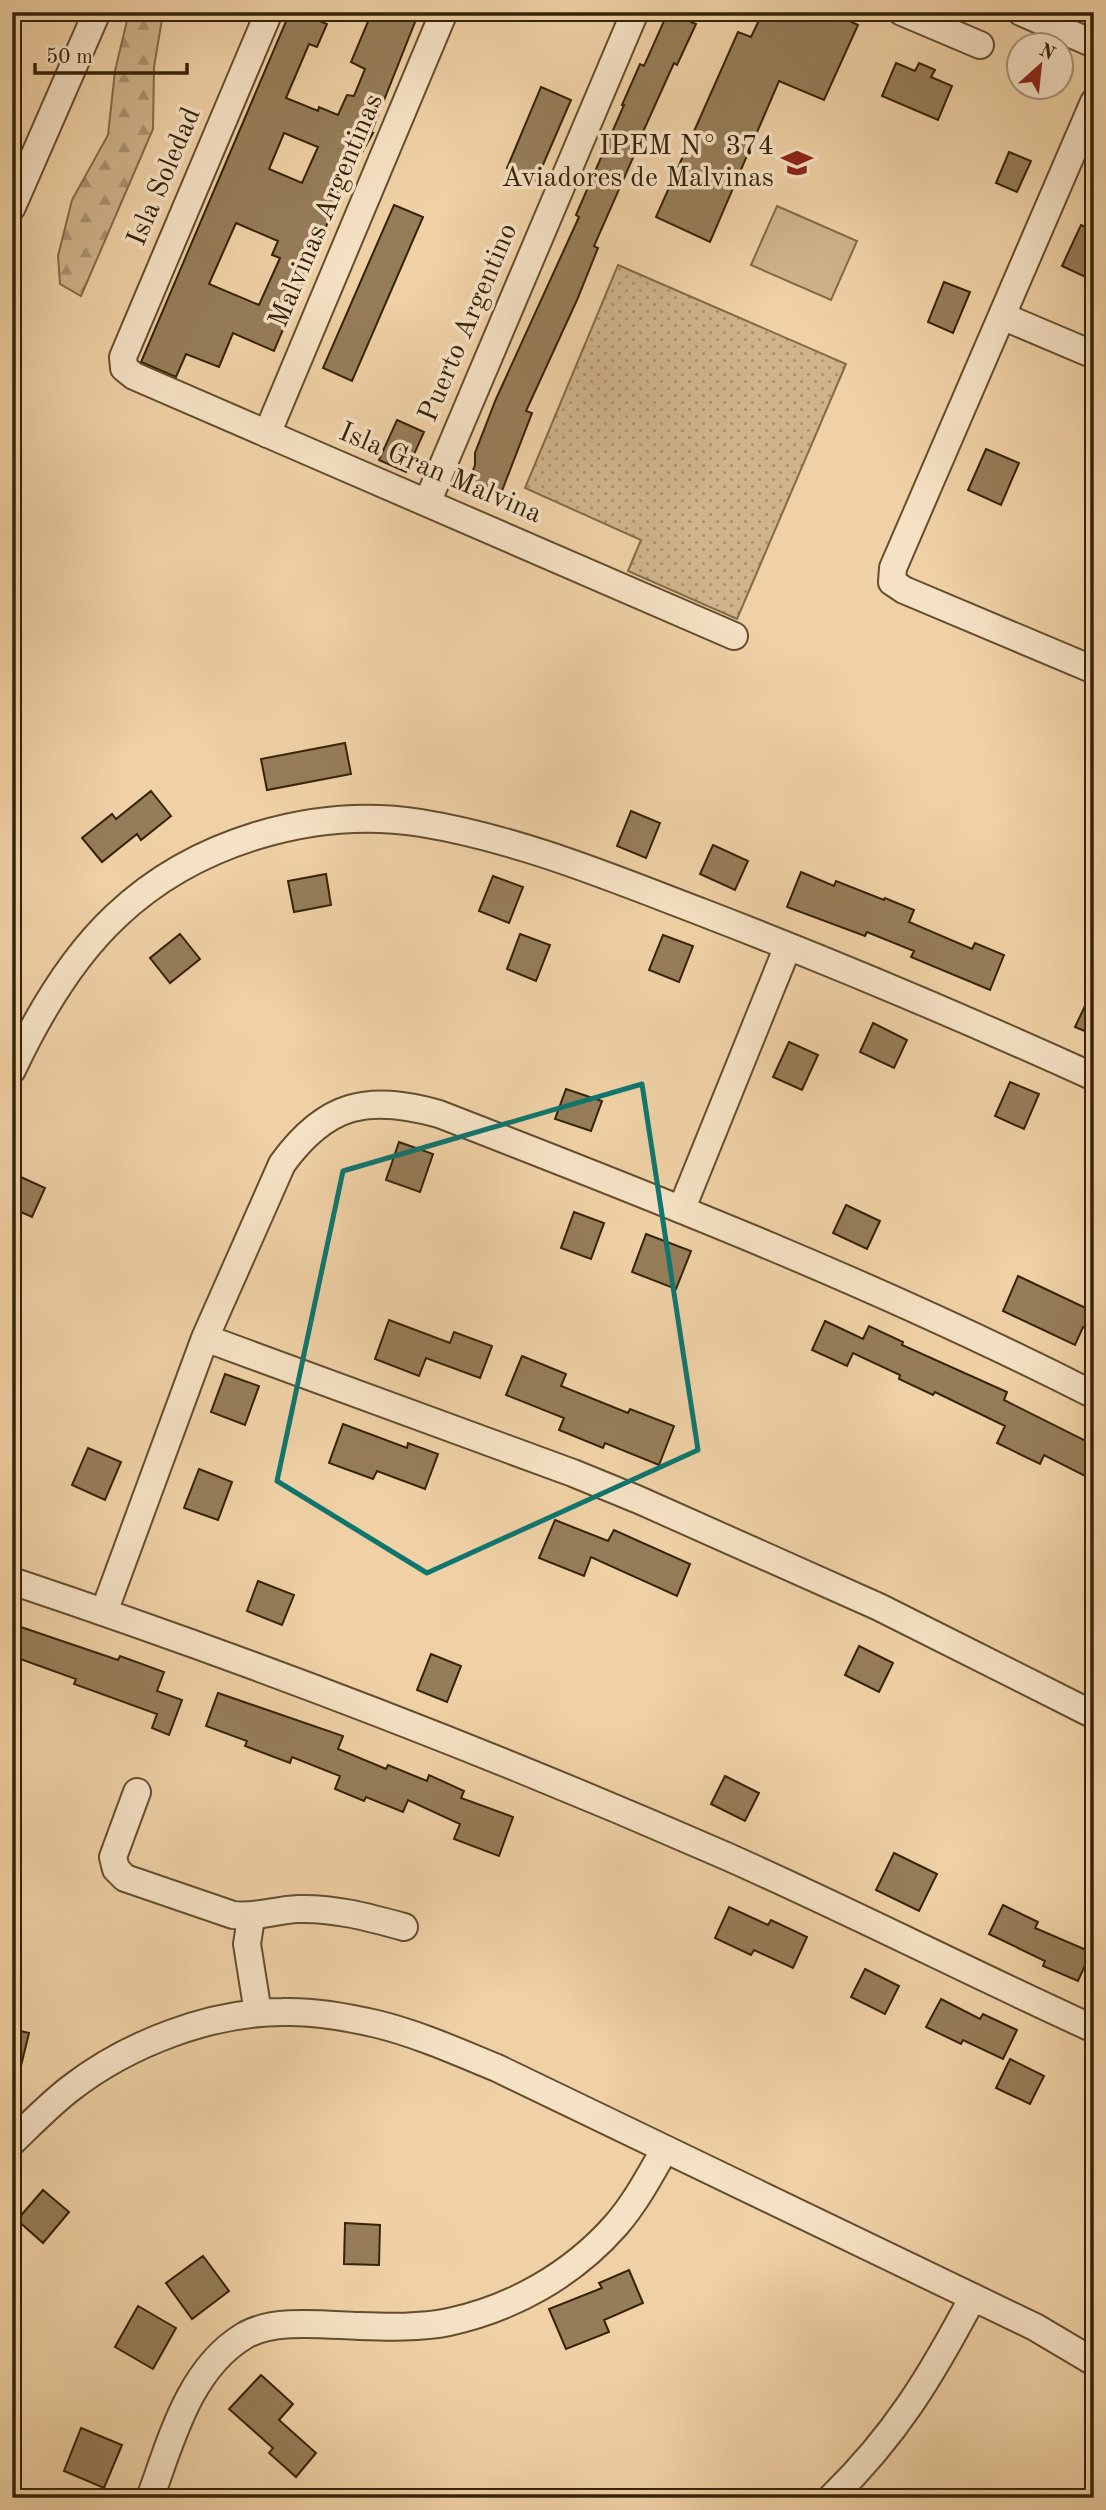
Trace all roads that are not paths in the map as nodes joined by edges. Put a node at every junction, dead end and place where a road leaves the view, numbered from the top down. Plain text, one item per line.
1 (97, 12) edge
2 (269, 12) edge
3 (444, 12) edge
4 (635, 12) edge
5 (901, 12) edge
6 (1021, 12) edge
7 (1094, 44) edge
8 (980, 45) dead end
9 (1094, 102) edge
10 (18, 179) edge
11 (12, 207) edge
12 (1002, 316) junction
13 (1094, 355) edge
14 (124, 368) joint
15 (267, 434) junction
16 (427, 503) junction
17 (734, 636) dead end
18 (1094, 670) edge
19 (788, 946) junction
20 (12, 1070) edge
21 (1094, 1077) edge
22 (682, 1208) junction
23 (205, 1338) junction
24 (1094, 1395) edge
25 (12, 1581) edge
26 (104, 1612) junction
27 (1094, 1715) edge
28 (137, 1792) dead end
29 (251, 1917) junction
30 (404, 1927) dead end
31 (258, 2013) junction
32 (1094, 2029) edge
33 (12, 2142) edge
34 (665, 2149) junction
35 (973, 2297) junction
36 (1035, 2327) junction
37 (1094, 2345) edge
38 (1094, 2362) edge
39 (149, 2498) edge
40 (831, 2498) edge

1 - 10 street
2 - 14 street, Isla Soledad
3 - 15 street, Malvinas Argentinas
4 - 16 street, Puerto Argentino
5 - 8 street
6 - 7 street
9 - 12 street
10 - 11 street
12 - 13 street
12 - 18 street
14 - 15 street, Isla Gran Malvina
15 - 16 street, Isla Gran Malvina
16 - 17 street, Isla Gran Malvina
19 - 20 street
19 - 21 street
19 - 22 street
22 - 23 street
22 - 24 street
23 - 26 street
23 - 27 street
25 - 26 street
26 - 32 street
28 - 29 street
29 - 30 street
29 - 31 street
31 - 33 street
31 - 34 street
34 - 35 street
34 - 39 street
35 - 36 street
35 - 40 street
36 - 37 street
36 - 38 street

